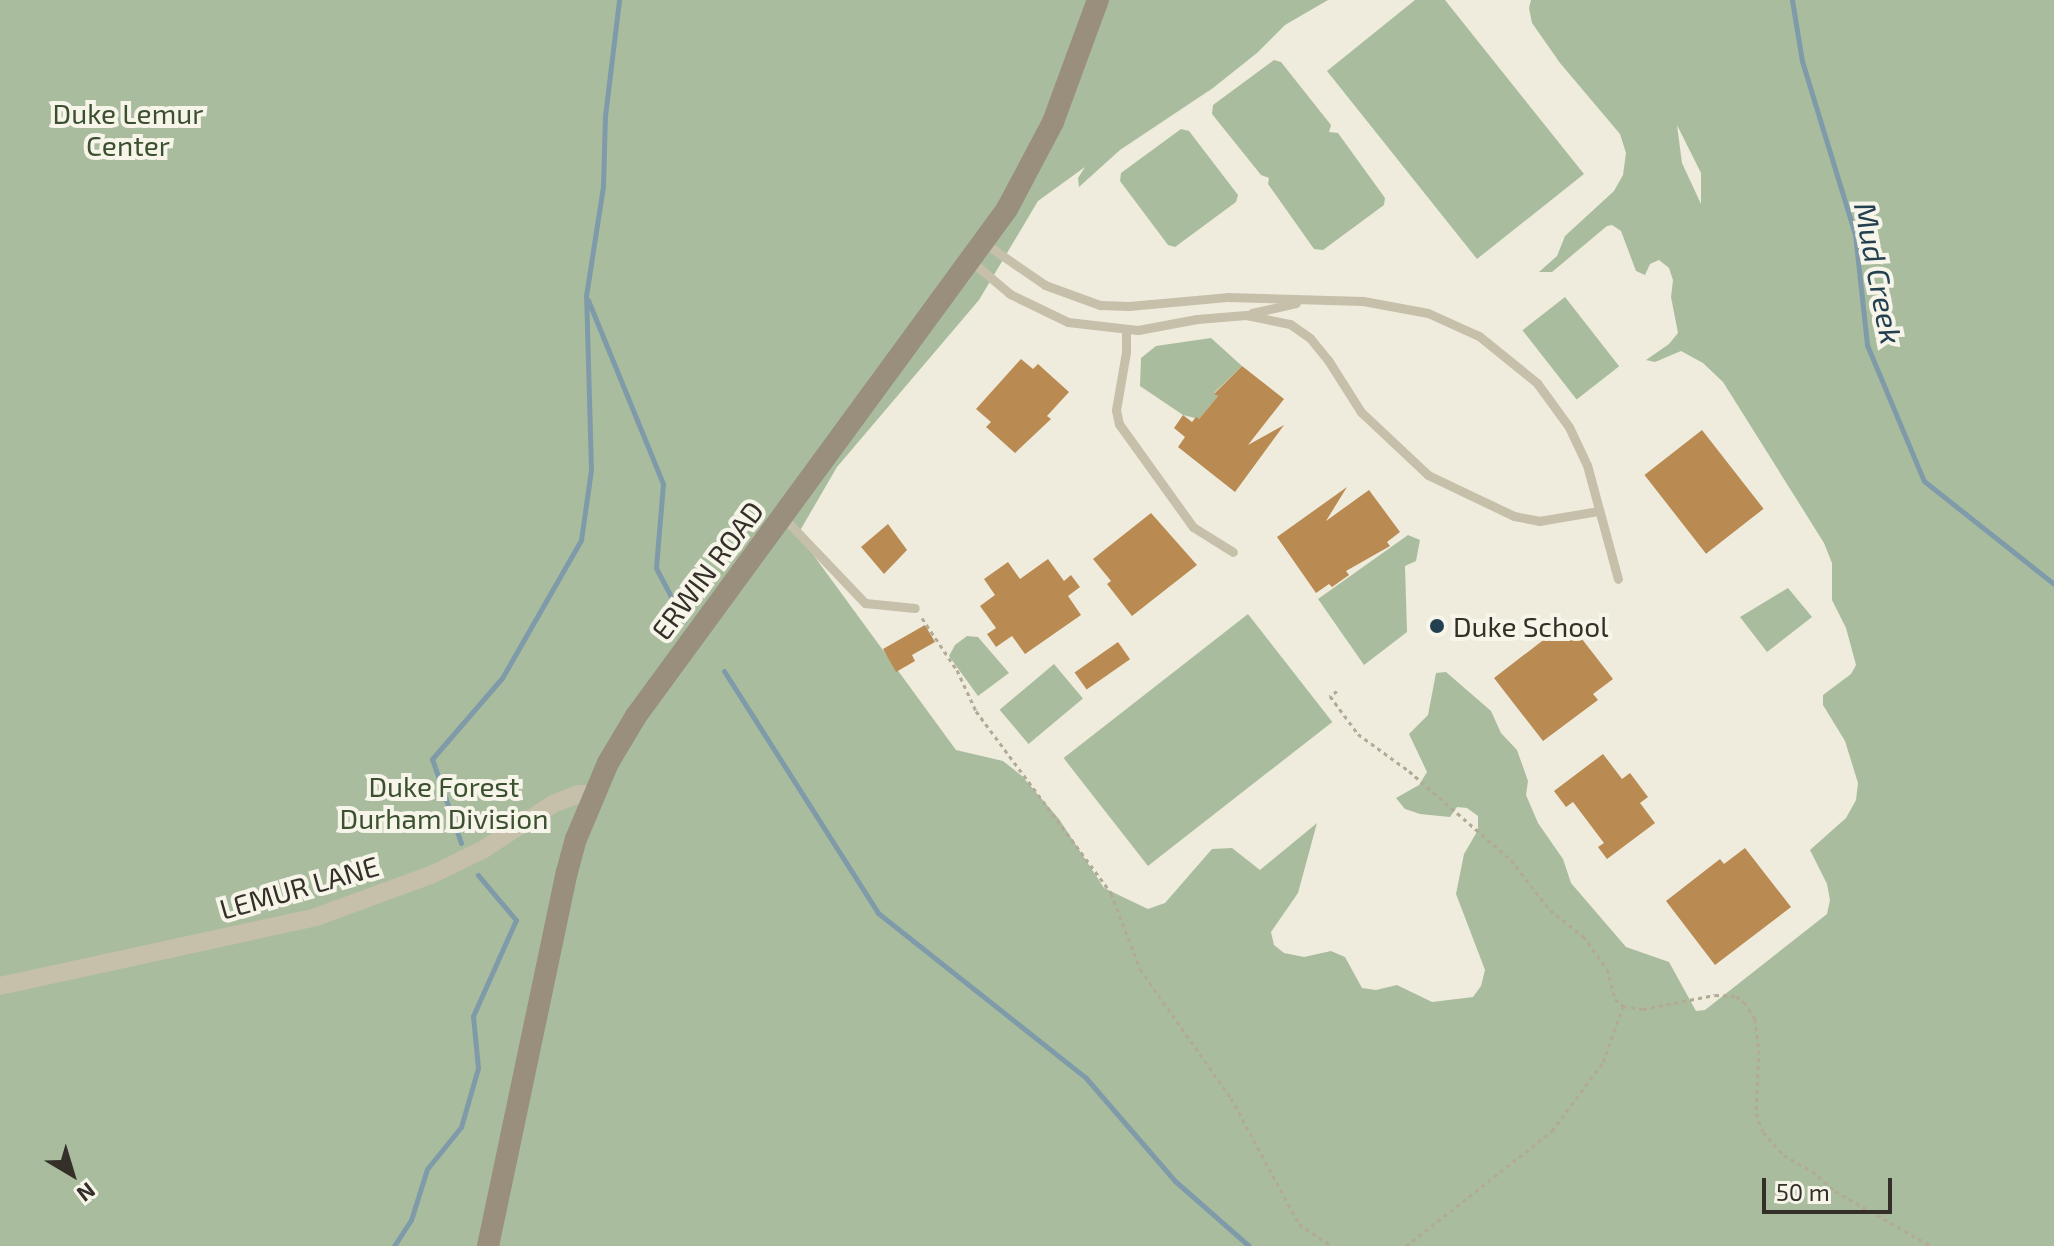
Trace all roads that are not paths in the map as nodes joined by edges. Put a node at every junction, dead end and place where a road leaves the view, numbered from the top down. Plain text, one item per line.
1 (1098, 0) edge
2 (977, 252) junction
3 (1307, 301) junction
4 (1246, 315) junction
5 (1126, 329) junction
6 (1599, 511) junction
7 (783, 517) junction
8 (1233, 552) dead end
9 (1618, 579) dead end
10 (915, 608) road end
11 (594, 794) junction
12 (0, 986) edge
13 (492, 1241) edge

1 - 2 main road, ERWIN ROAD
2 - 3 lane
2 - 5 lane
2 - 7 main road, ERWIN ROAD
3 - 4 lane
3 - 6 lane
4 - 5 lane
4 - 6 lane
5 - 8 lane
6 - 9 lane
7 - 10 lane
7 - 11 main road, ERWIN ROAD
11 - 12 street, LEMUR LANE
11 - 13 main road, ERWIN ROAD

